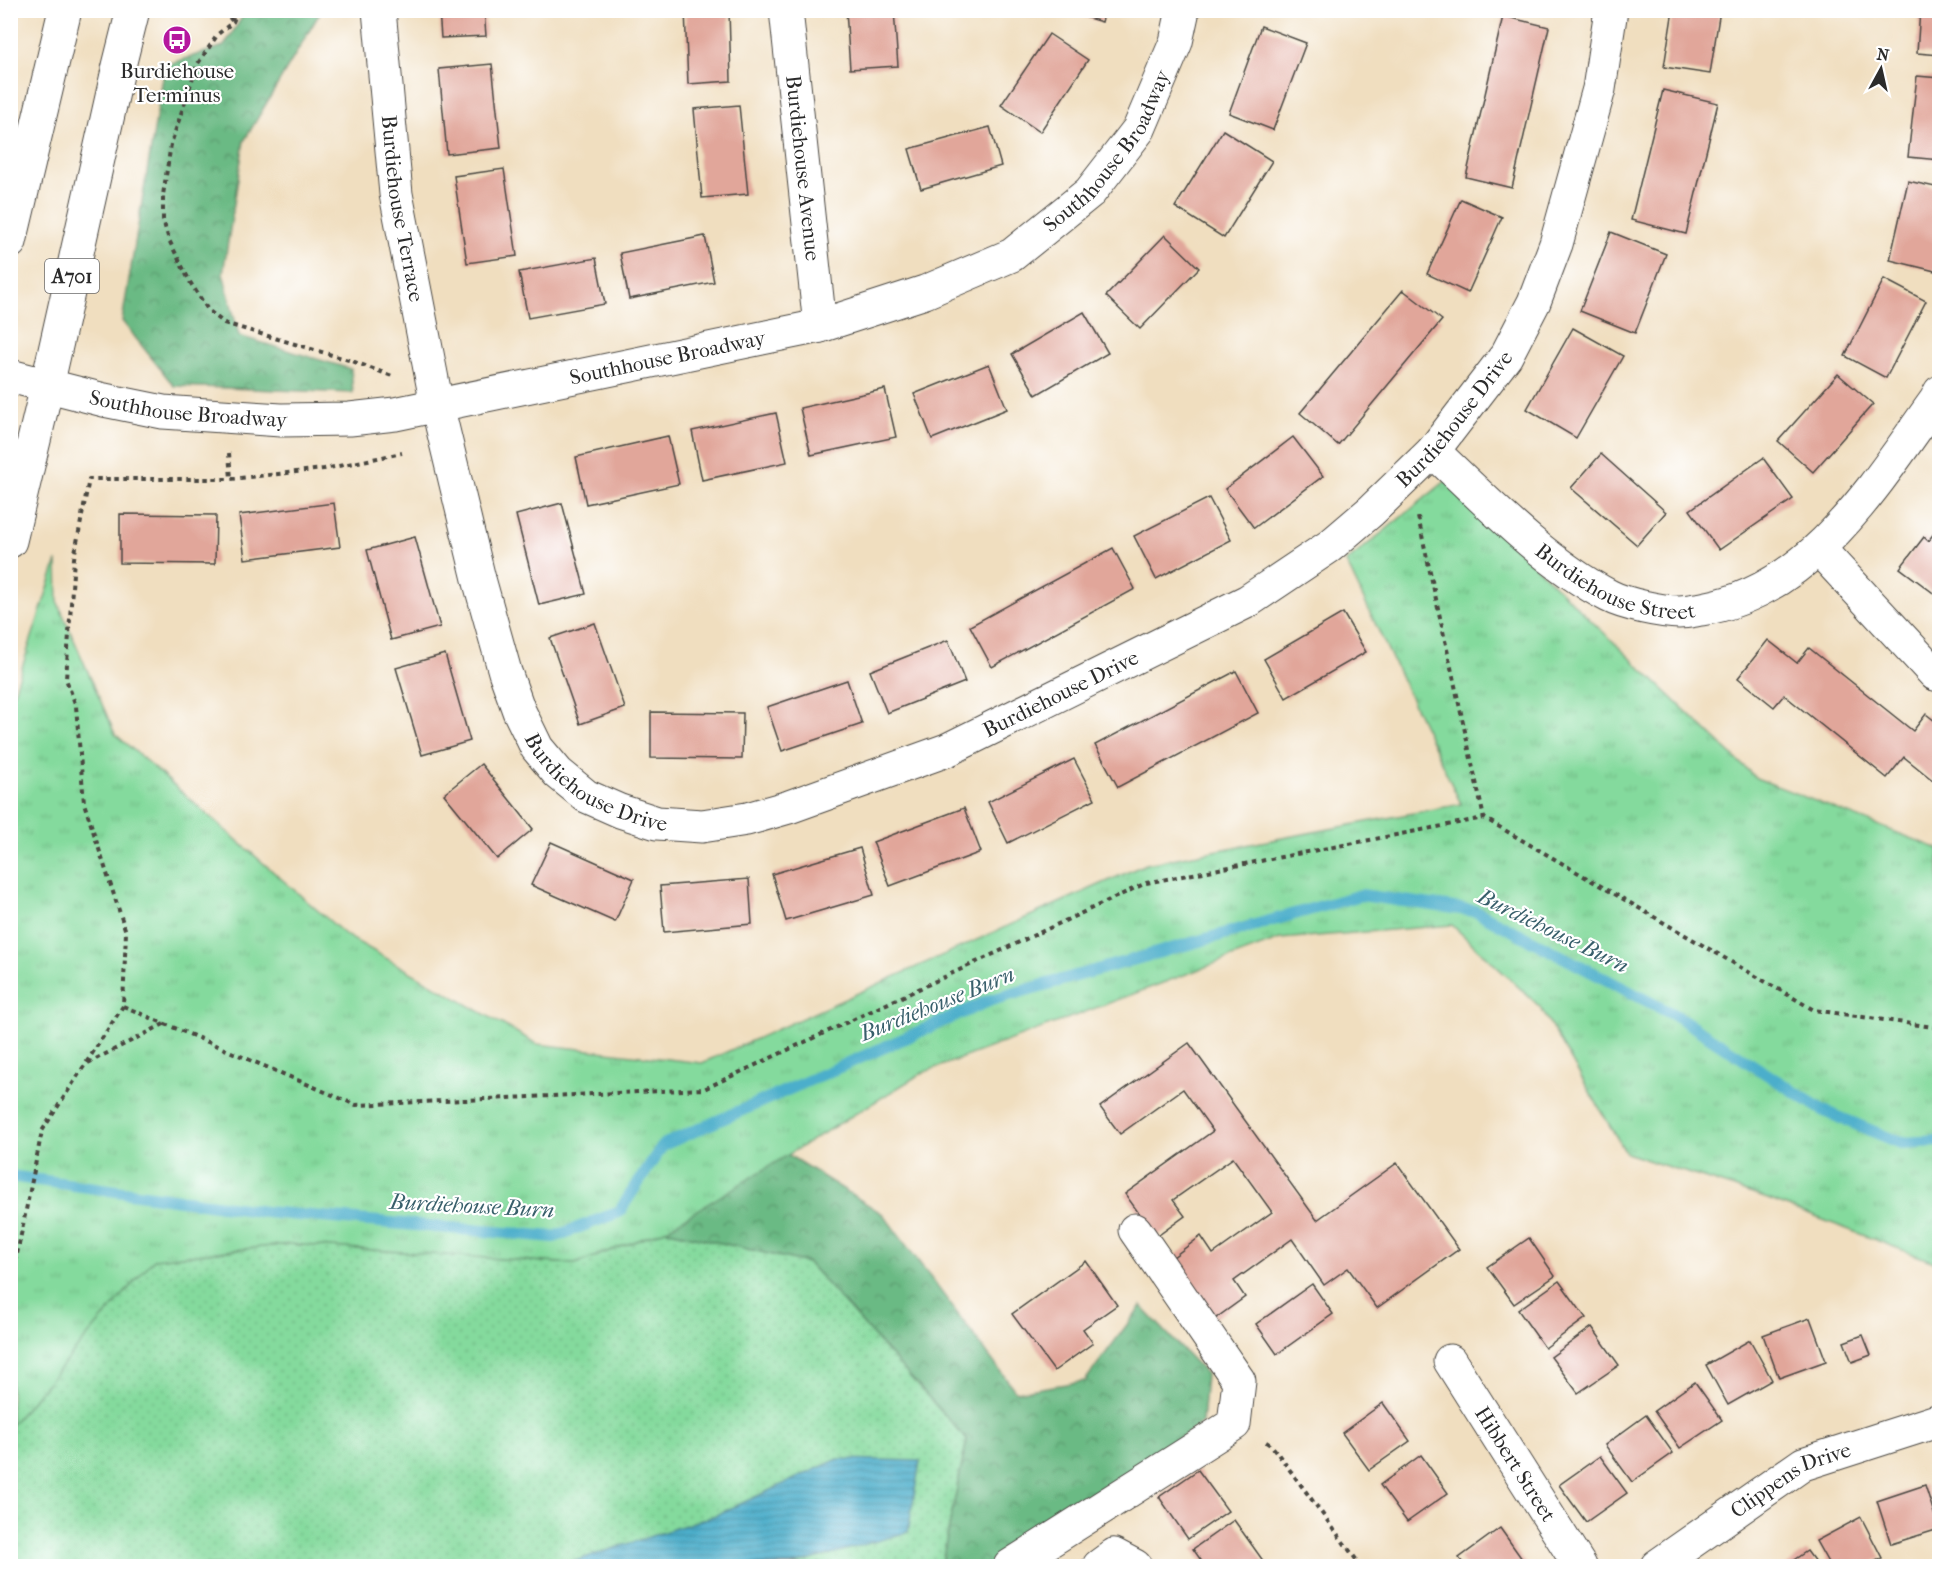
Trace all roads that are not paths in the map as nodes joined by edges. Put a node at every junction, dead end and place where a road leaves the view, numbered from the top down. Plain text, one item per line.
1 (65, 10) edge
2 (133, 10) edge
3 (379, 10) edge
4 (786, 10) edge
5 (1183, 10) edge
6 (1611, 10) edge
7 (10, 242) edge
8 (820, 326) junction
9 (10, 376) edge
10 (48, 386) junction
11 (1940, 392) edge
12 (437, 405) junction
13 (1433, 452) junction
14 (10, 541) edge
15 (1819, 549) junction
16 (1940, 675) edge
17 (1135, 1230) dead end
18 (1450, 1360) dead end
19 (1940, 1419) edge
20 (1010, 1566) edge
21 (1099, 1566) edge
22 (1135, 1566) edge
23 (1580, 1566) edge
24 (1657, 1566) edge

1 - 7 street
2 - 10 street, A701
3 - 12 street, Burdiehouse Terrace
4 - 8 street, Burdiehouse Avenue
5 - 8 street, Southhouse Broadway
6 - 13 street, Burdiehouse Drive
8 - 12 street, Southhouse Broadway
9 - 10 street, Southhouse Broadway
10 - 12 street, Southhouse Broadway
10 - 14 street, A701
11 - 15 street, Burdiehouse Street
12 - 13 street, Burdiehouse Drive
13 - 15 street, Burdiehouse Street
15 - 16 street
17 - 20 street
18 - 23 street, Hibbert Street
19 - 24 street, Clippens Drive
21 - 22 street

